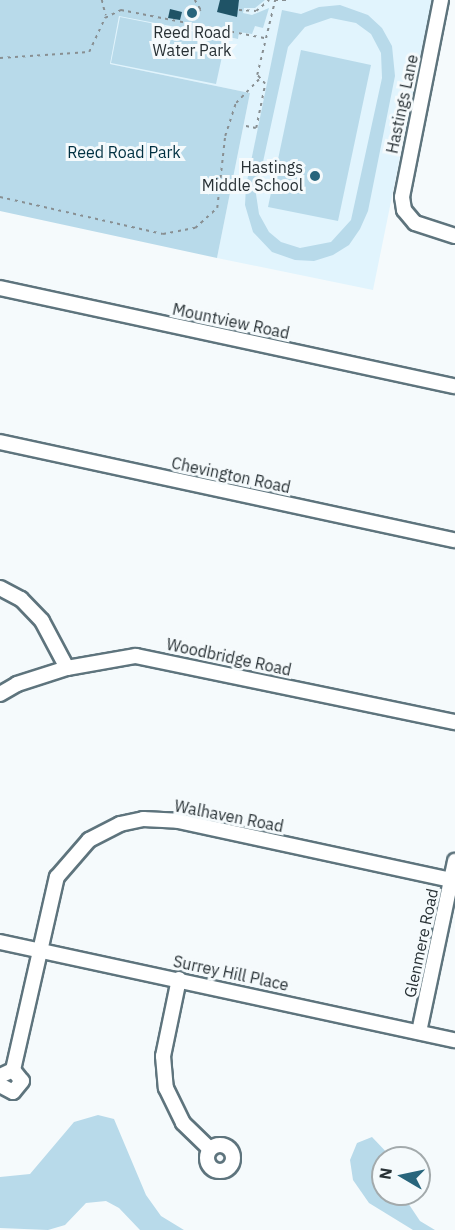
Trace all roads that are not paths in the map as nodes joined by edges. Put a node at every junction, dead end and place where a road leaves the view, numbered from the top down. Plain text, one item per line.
1 (441, 0) edge
2 (455, 236) edge
3 (0, 288) edge
4 (455, 386) edge
5 (0, 442) edge
6 (455, 540) edge
7 (0, 588) edge
8 (67, 668) junction
9 (0, 694) edge
10 (455, 722) edge
11 (455, 861) edge
12 (451, 880) junction
13 (0, 942) edge
14 (38, 950) junction
15 (179, 979) junction
16 (420, 1032) junction
17 (455, 1040) edge
18 (13, 1070) junction
19 (0, 1076) edge
20 (0, 1085) edge
21 (210, 1149) dead end

1 - 2 street, Hastings Lane
3 - 4 street, Mountview Road
5 - 6 street, Chevington Road
7 - 8 street
8 - 9 street, Woodbridge Road
8 - 10 street, Woodbridge Road
11 - 12 street, Glenmere Road
12 - 14 street, Walhaven Road
12 - 16 street, Glenmere Road
13 - 14 street, Surrey Hill Place
14 - 15 street, Surrey Hill Place
14 - 18 street, Walhaven Road
15 - 16 street, Surrey Hill Place
15 - 21 street
16 - 17 street, Surrey Hill Place
18 - 19 street
18 - 20 street, Walhaven Road

